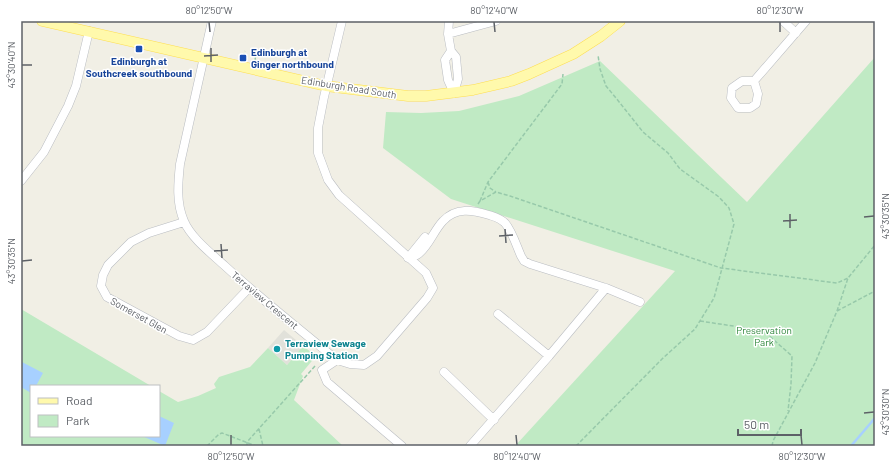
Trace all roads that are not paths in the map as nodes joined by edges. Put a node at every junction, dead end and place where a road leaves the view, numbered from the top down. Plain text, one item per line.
1 (42, 21) edge
2 (212, 21) edge
3 (342, 21) edge
4 (448, 21) edge
5 (466, 21) edge
6 (496, 21) edge
7 (620, 21) edge
8 (783, 21) edge
9 (806, 21) edge
10 (472, 28) junction
11 (89, 31) junction
12 (796, 33) junction
13 (448, 34) junction
14 (205, 58) junction
15 (754, 81) dead end
16 (326, 86) junction
17 (454, 93) junction
18 (21, 181) edge
19 (184, 222) junction
20 (408, 258) junction
21 (249, 288) junction
22 (606, 288) junction
23 (640, 302) dead end
24 (498, 314) dead end
25 (549, 356) junction
26 (337, 360) junction
27 (444, 372) dead end
28 (494, 420) junction
29 (402, 446) edge
30 (470, 446) edge

1 - 11 main road, Edinburgh Road South
2 - 14 street, Terraview Crescent
3 - 16 street, Terraview Crescent
4 - 13 street
5 - 10 street
6 - 10 street
7 - 17 main road, Edinburgh Road South
8 - 12 street
9 - 12 street
10 - 13 street
11 - 14 main road, Edinburgh Road South
11 - 18 street
12 - 15 street
13 - 17 street
14 - 16 main road, Edinburgh Road South
14 - 19 street, Terraview Crescent
16 - 17 main road, Edinburgh Road South
16 - 20 street, Terraview Crescent
19 - 21 street, Terraview Crescent
19 - 21 street, Somerset Glen
20 - 22 street
20 - 26 street, Terraview Crescent
21 - 26 street, Terraview Crescent
22 - 23 street
22 - 25 street
24 - 25 street
25 - 28 street
26 - 29 street
27 - 28 street
28 - 30 street

